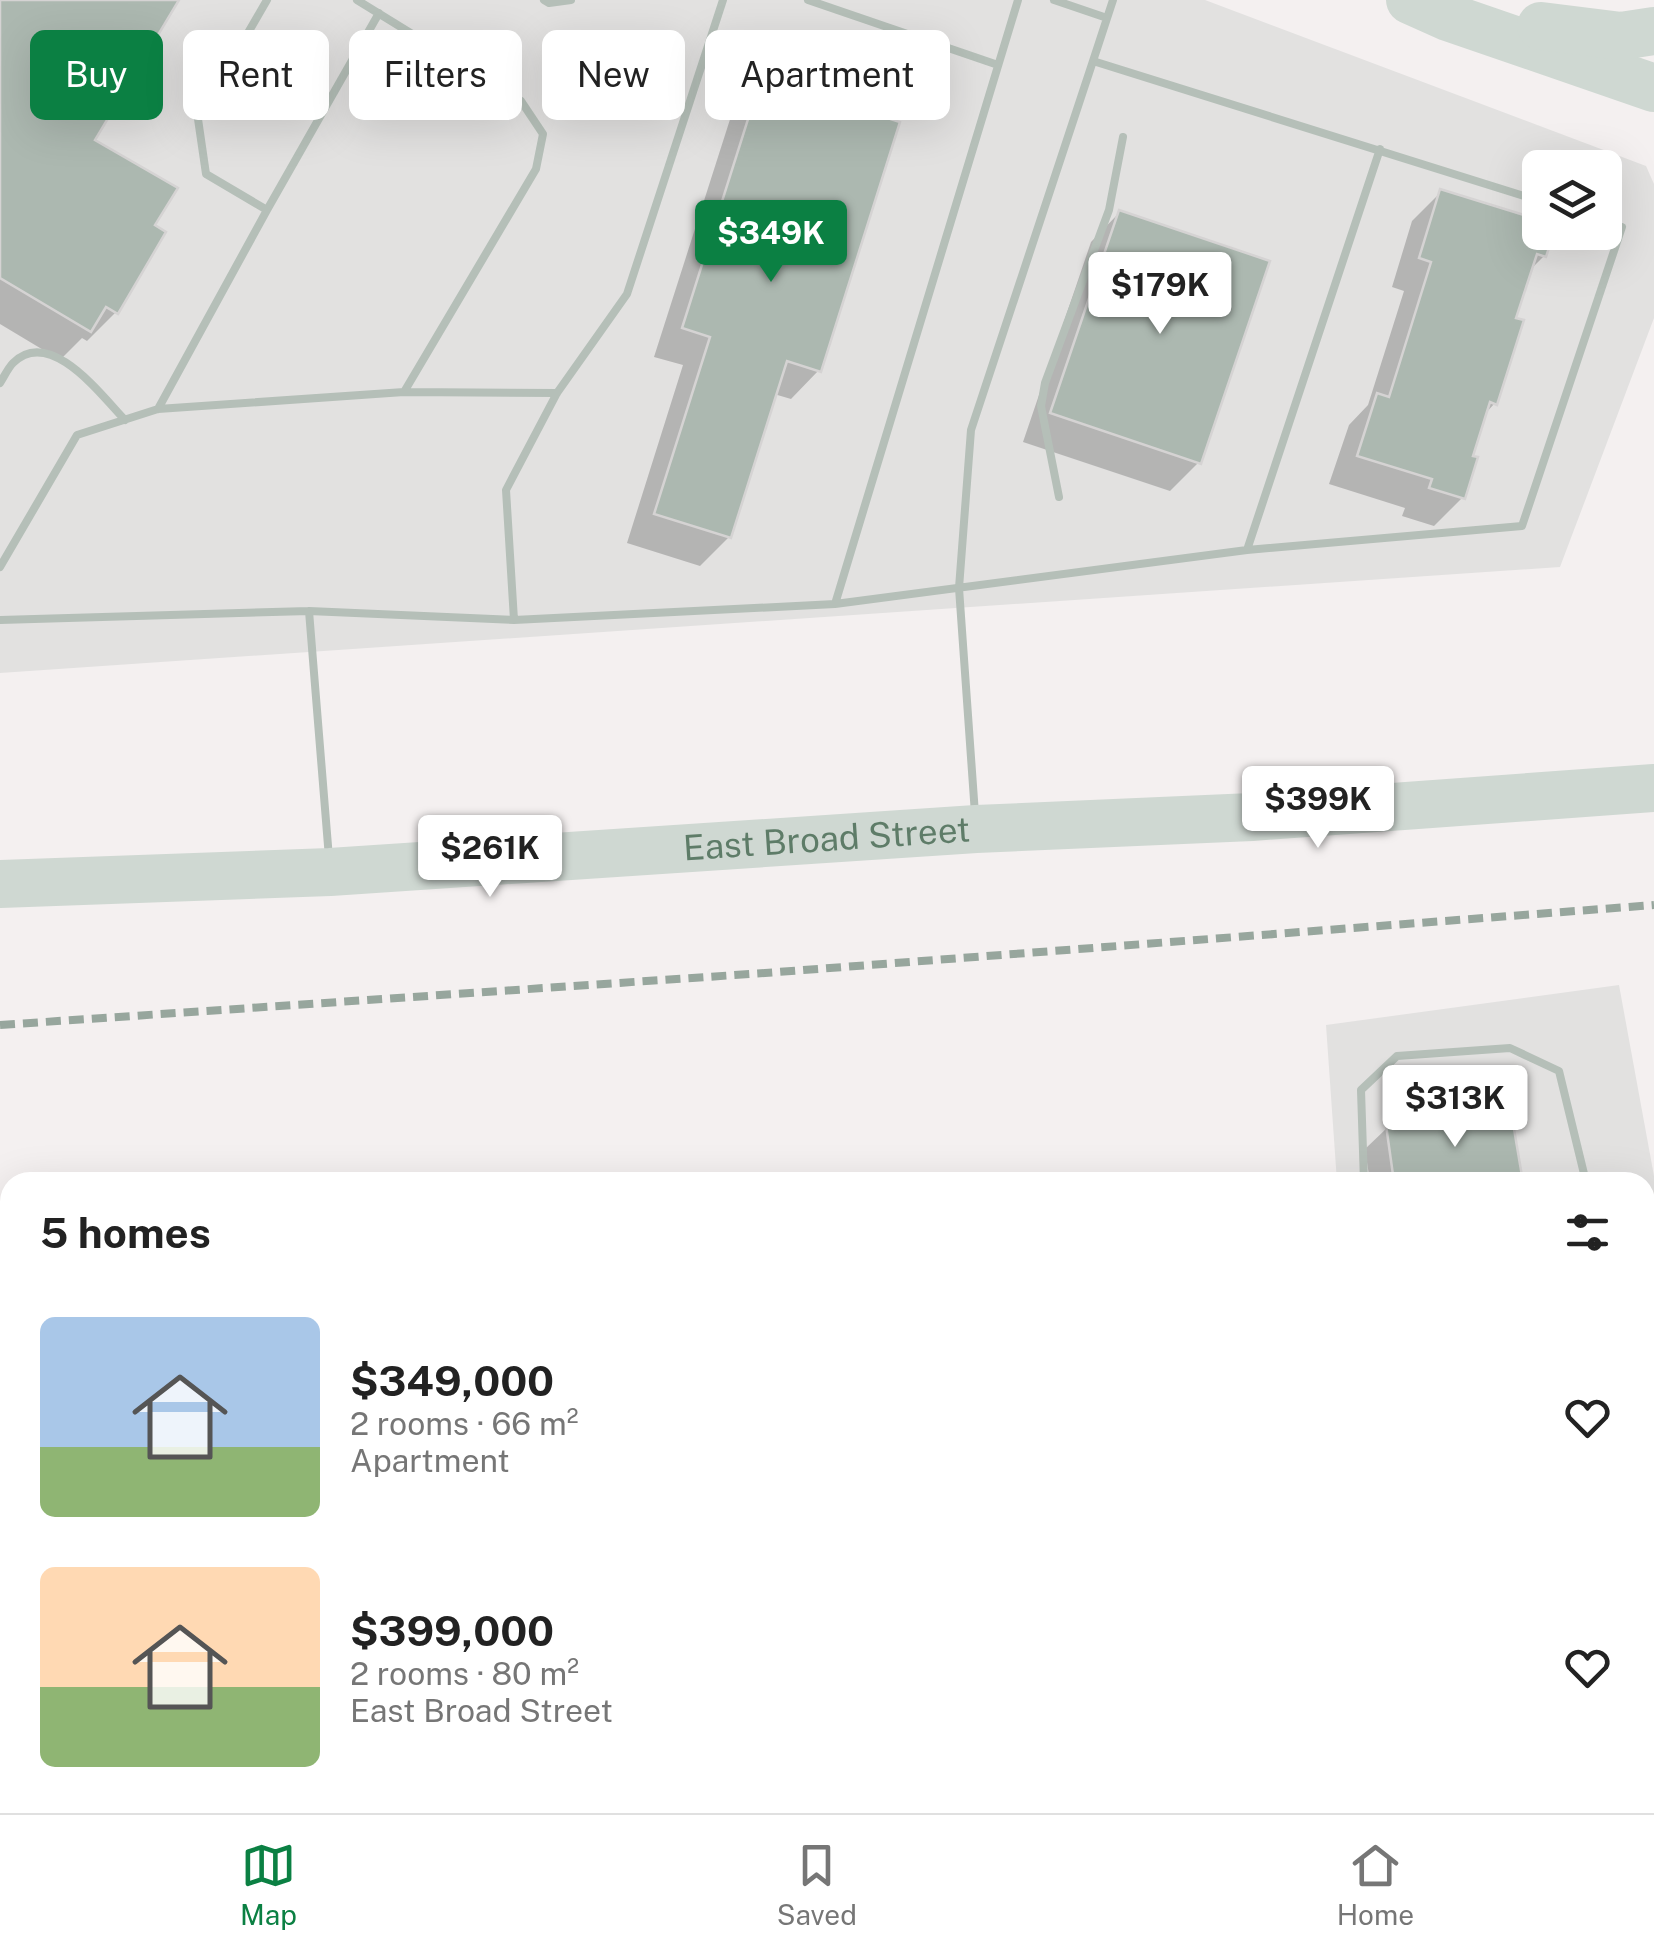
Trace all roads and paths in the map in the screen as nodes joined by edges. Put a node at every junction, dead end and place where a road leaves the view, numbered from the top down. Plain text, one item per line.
1 (268, 0) edge
2 (358, 0) edge
3 (544, 0) edge
4 (571, 0) edge
5 (723, 0) edge
6 (808, 0) edge
7 (1018, 0) edge
8 (1054, 0) edge
9 (1113, 0) edge
10 (1429, 9) edge
11 (379, 13) junction
12 (1107, 18) junction
13 (1654, 31) edge
14 (1092, 60) junction
15 (998, 65) junction
16 (1654, 88) edge
17 (1123, 137) dead end
18 (1380, 149) junction
19 (1522, 195) edge
20 (267, 210) junction
21 (1615, 250) edge
22 (0, 383) edge
23 (404, 392) junction
24 (558, 393) junction
25 (158, 409) junction
26 (125, 420) junction
27 (1059, 497) dead end
28 (1247, 550) junction
29 (0, 568) edge
30 (960, 588) junction
31 (835, 604) junction
32 (309, 610) junction
33 (0, 620) edge
34 (514, 620) junction
35 (1654, 788) edge
36 (976, 829) junction
37 (330, 872) junction
38 (0, 884) edge
39 (1364, 1172) edge
40 (1584, 1172) edge

1 - 20 lane
2 - 11 lane
3 - 4 lane
5 - 24 lane
6 - 15 lane
7 - 15 lane
8 - 12 lane
9 - 12 lane
10 - 13 main road
10 - 16 main road
11 - 20 lane
11 - 23 lane
12 - 14 lane
14 - 18 lane
14 - 30 lane
15 - 31 lane
17 - 27 lane
18 - 19 lane
18 - 28 lane
20 - 25 lane
21 - 28 lane
22 - 26 lane
23 - 24 lane
23 - 25 lane
24 - 34 lane
25 - 26 lane
26 - 29 lane
28 - 30 lane
30 - 31 lane
30 - 36 lane
31 - 34 lane
32 - 33 lane
32 - 34 lane
32 - 37 lane
35 - 36 main road, East Broad Street
36 - 37 main road, East Broad Street
37 - 38 main road, East Broad Street
39 - 40 lane

